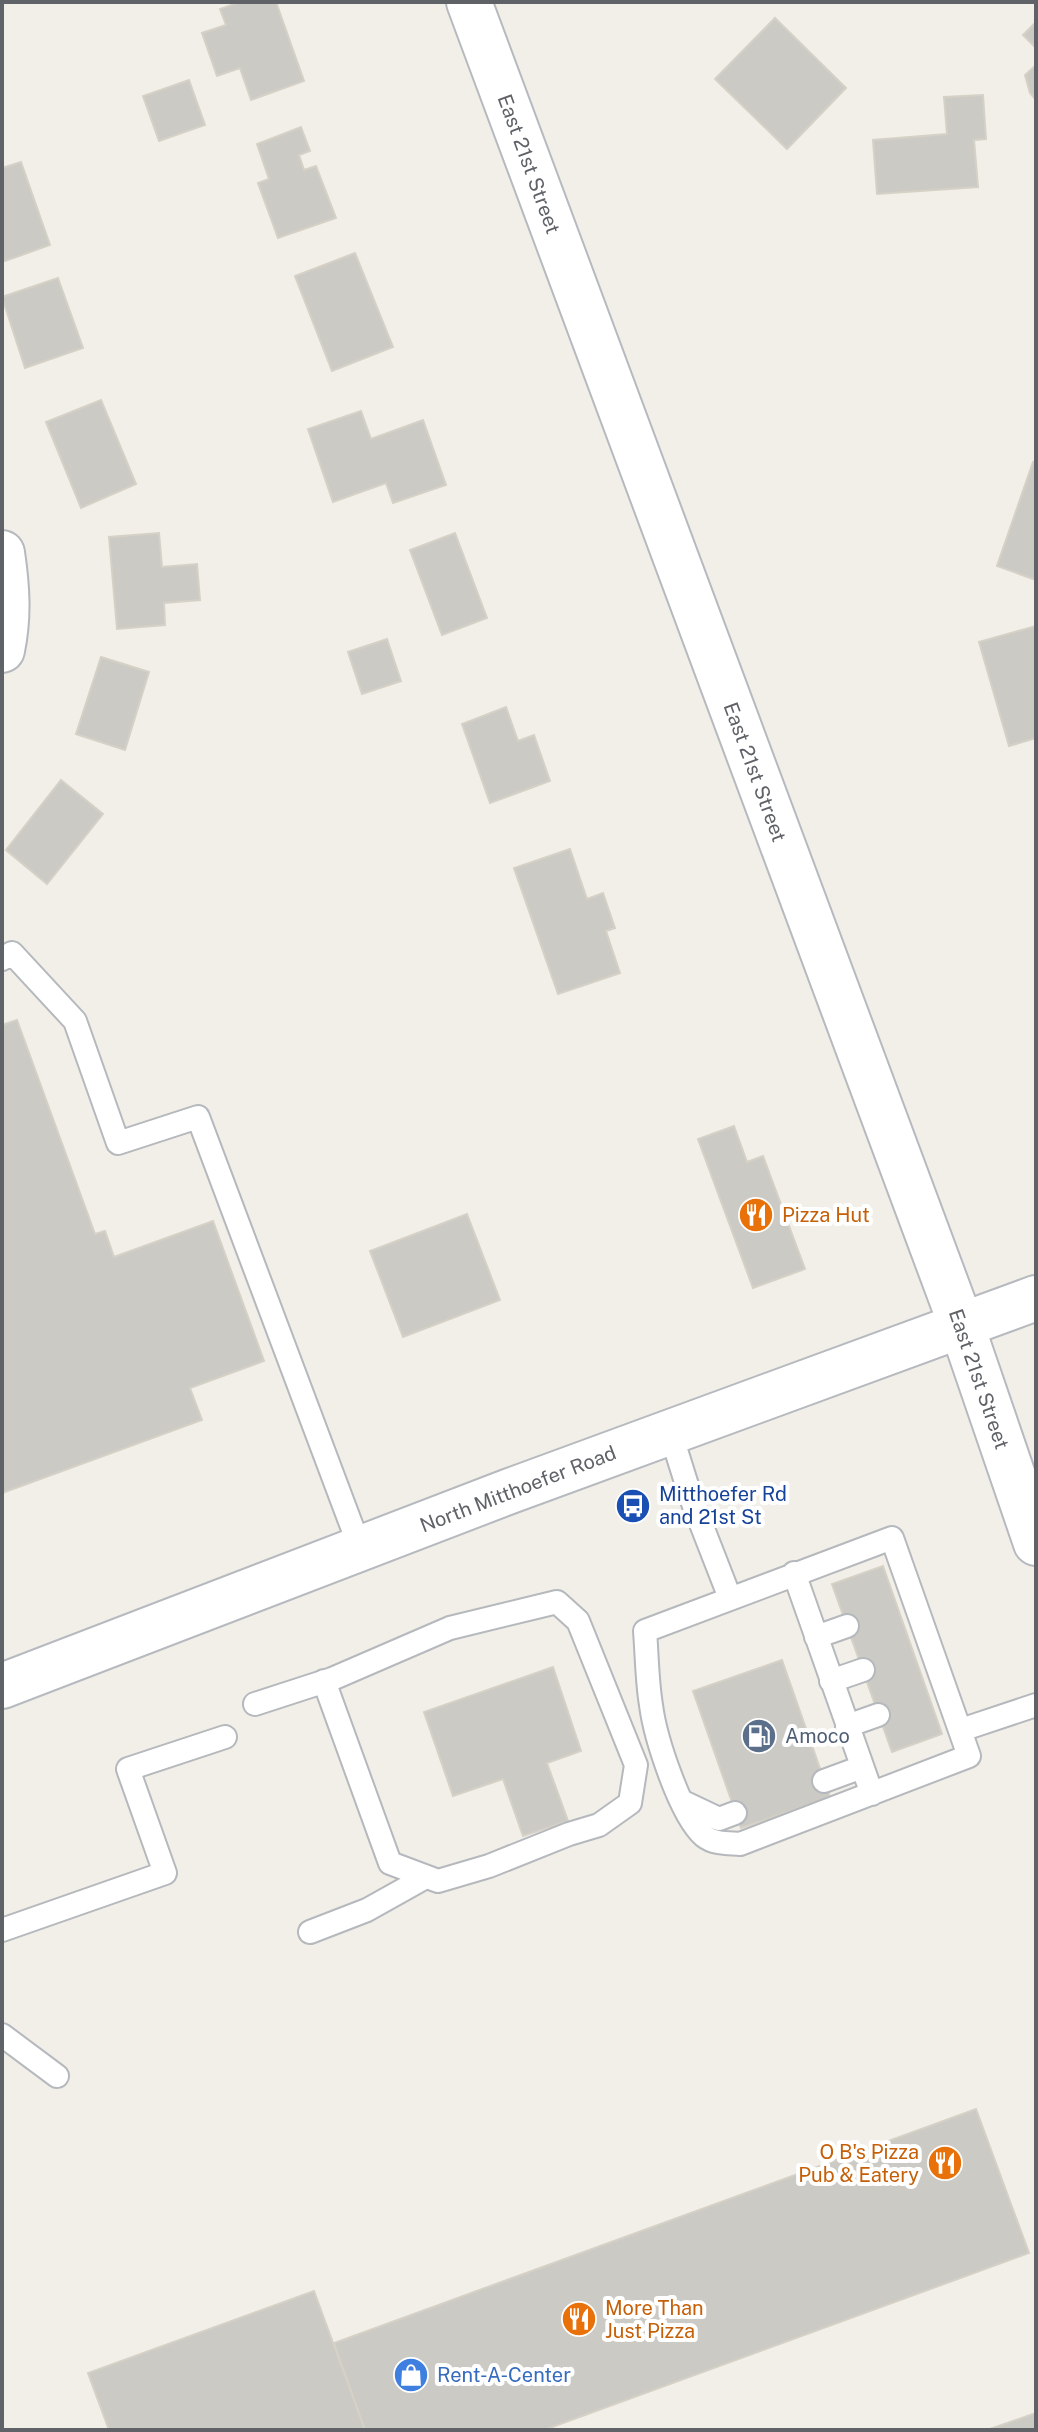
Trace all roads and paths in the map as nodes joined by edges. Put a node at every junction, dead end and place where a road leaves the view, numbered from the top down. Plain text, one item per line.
1 (469, 2) edge
2 (2, 553) edge
3 (2, 650) edge
4 (2, 959) edge
5 (1036, 1298) edge
6 (961, 1324) junction
7 (670, 1431) junction
8 (1036, 1543) edge
9 (360, 1548) junction
10 (794, 1573) junction
11 (730, 1598) junction
12 (847, 1626) dead end
13 (816, 1637) junction
14 (863, 1670) dead end
15 (324, 1681) junction
16 (831, 1681) junction
17 (2, 1686) edge
18 (255, 1704) dead end
19 (1036, 1705) edge
20 (878, 1715) dead end
21 (847, 1726) junction
22 (961, 1730) junction
23 (225, 1737) dead end
24 (862, 1767) junction
25 (824, 1781) dead end
26 (872, 1794) junction
27 (680, 1800) junction
28 (735, 1813) dead end
29 (426, 1877) junction
30 (2, 1930) edge
31 (310, 1932) dead end
32 (2, 2035) edge
33 (57, 2076) dead end

1 - 6 main road, East 21st Street
2 - 3 main road
4 - 9 lane
5 - 6 main road, North Mitthoefer Road
6 - 7 main road, North Mitthoefer Road
6 - 8 main road, East 21st Street
7 - 9 main road, North Mitthoefer Road
7 - 11 lane
9 - 17 main road, North Mitthoefer Road
10 - 11 lane
10 - 13 lane
10 - 22 lane
11 - 27 lane
12 - 13 lane
13 - 16 lane
14 - 16 lane
15 - 18 lane
15 - 29 lane
15 - 29 lane
16 - 21 lane
19 - 22 lane
20 - 21 lane
21 - 24 lane
22 - 26 lane
23 - 30 lane
24 - 25 lane
24 - 26 lane
26 - 27 lane
27 - 28 lane
29 - 31 lane
32 - 33 lane

